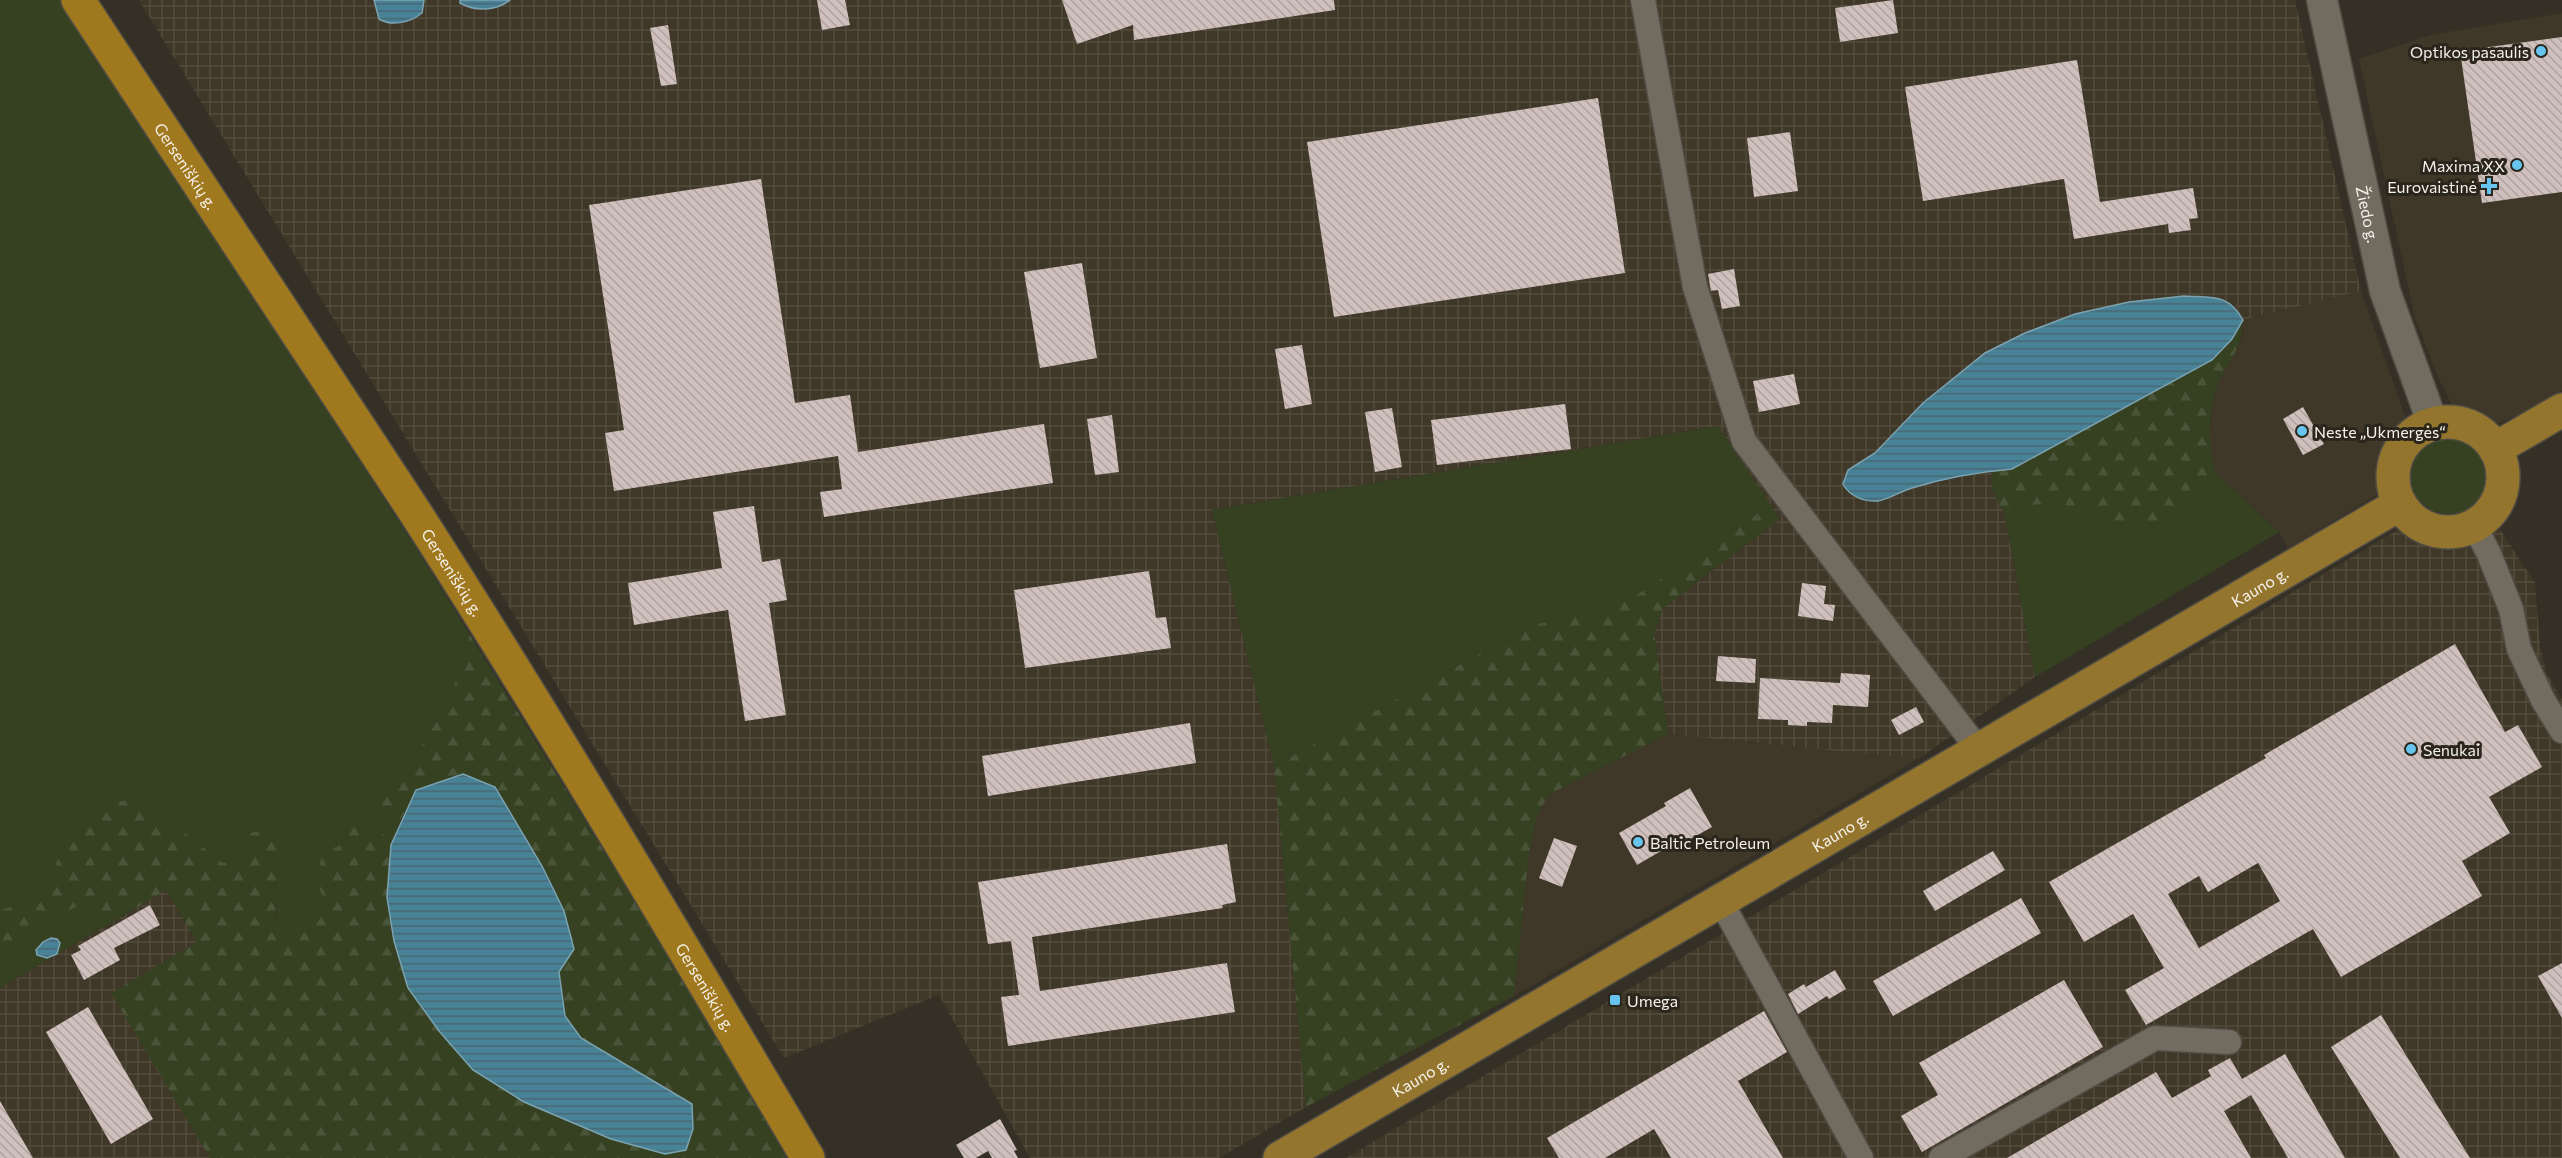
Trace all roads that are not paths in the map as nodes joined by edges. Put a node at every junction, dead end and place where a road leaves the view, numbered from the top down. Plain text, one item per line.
1 (78, 0) edge
2 (1643, 0) edge
3 (2322, 0) edge
4 (2562, 410) edge
5 (2433, 424) junction
6 (2495, 449) junction
7 (2400, 504) junction
8 (2474, 525) junction
9 (2562, 731) edge
10 (1978, 750) junction
11 (1720, 900) junction
12 (2229, 1042) dead end
13 (808, 1158) edge
14 (1280, 1158) edge
15 (1861, 1158) edge
16 (1941, 1158) edge

1 - 13 highway, Gerseniškių g.
2 - 10 street
3 - 5 street, Žiedo g.
4 - 6 main road
5 - 6 main road
5 - 7 main road
6 - 8 main road
7 - 8 main road
7 - 10 main road, Kauno g.
8 - 9 street
10 - 11 main road, Kauno g.
11 - 14 main road, Kauno g.
11 - 15 street
12 - 16 street

